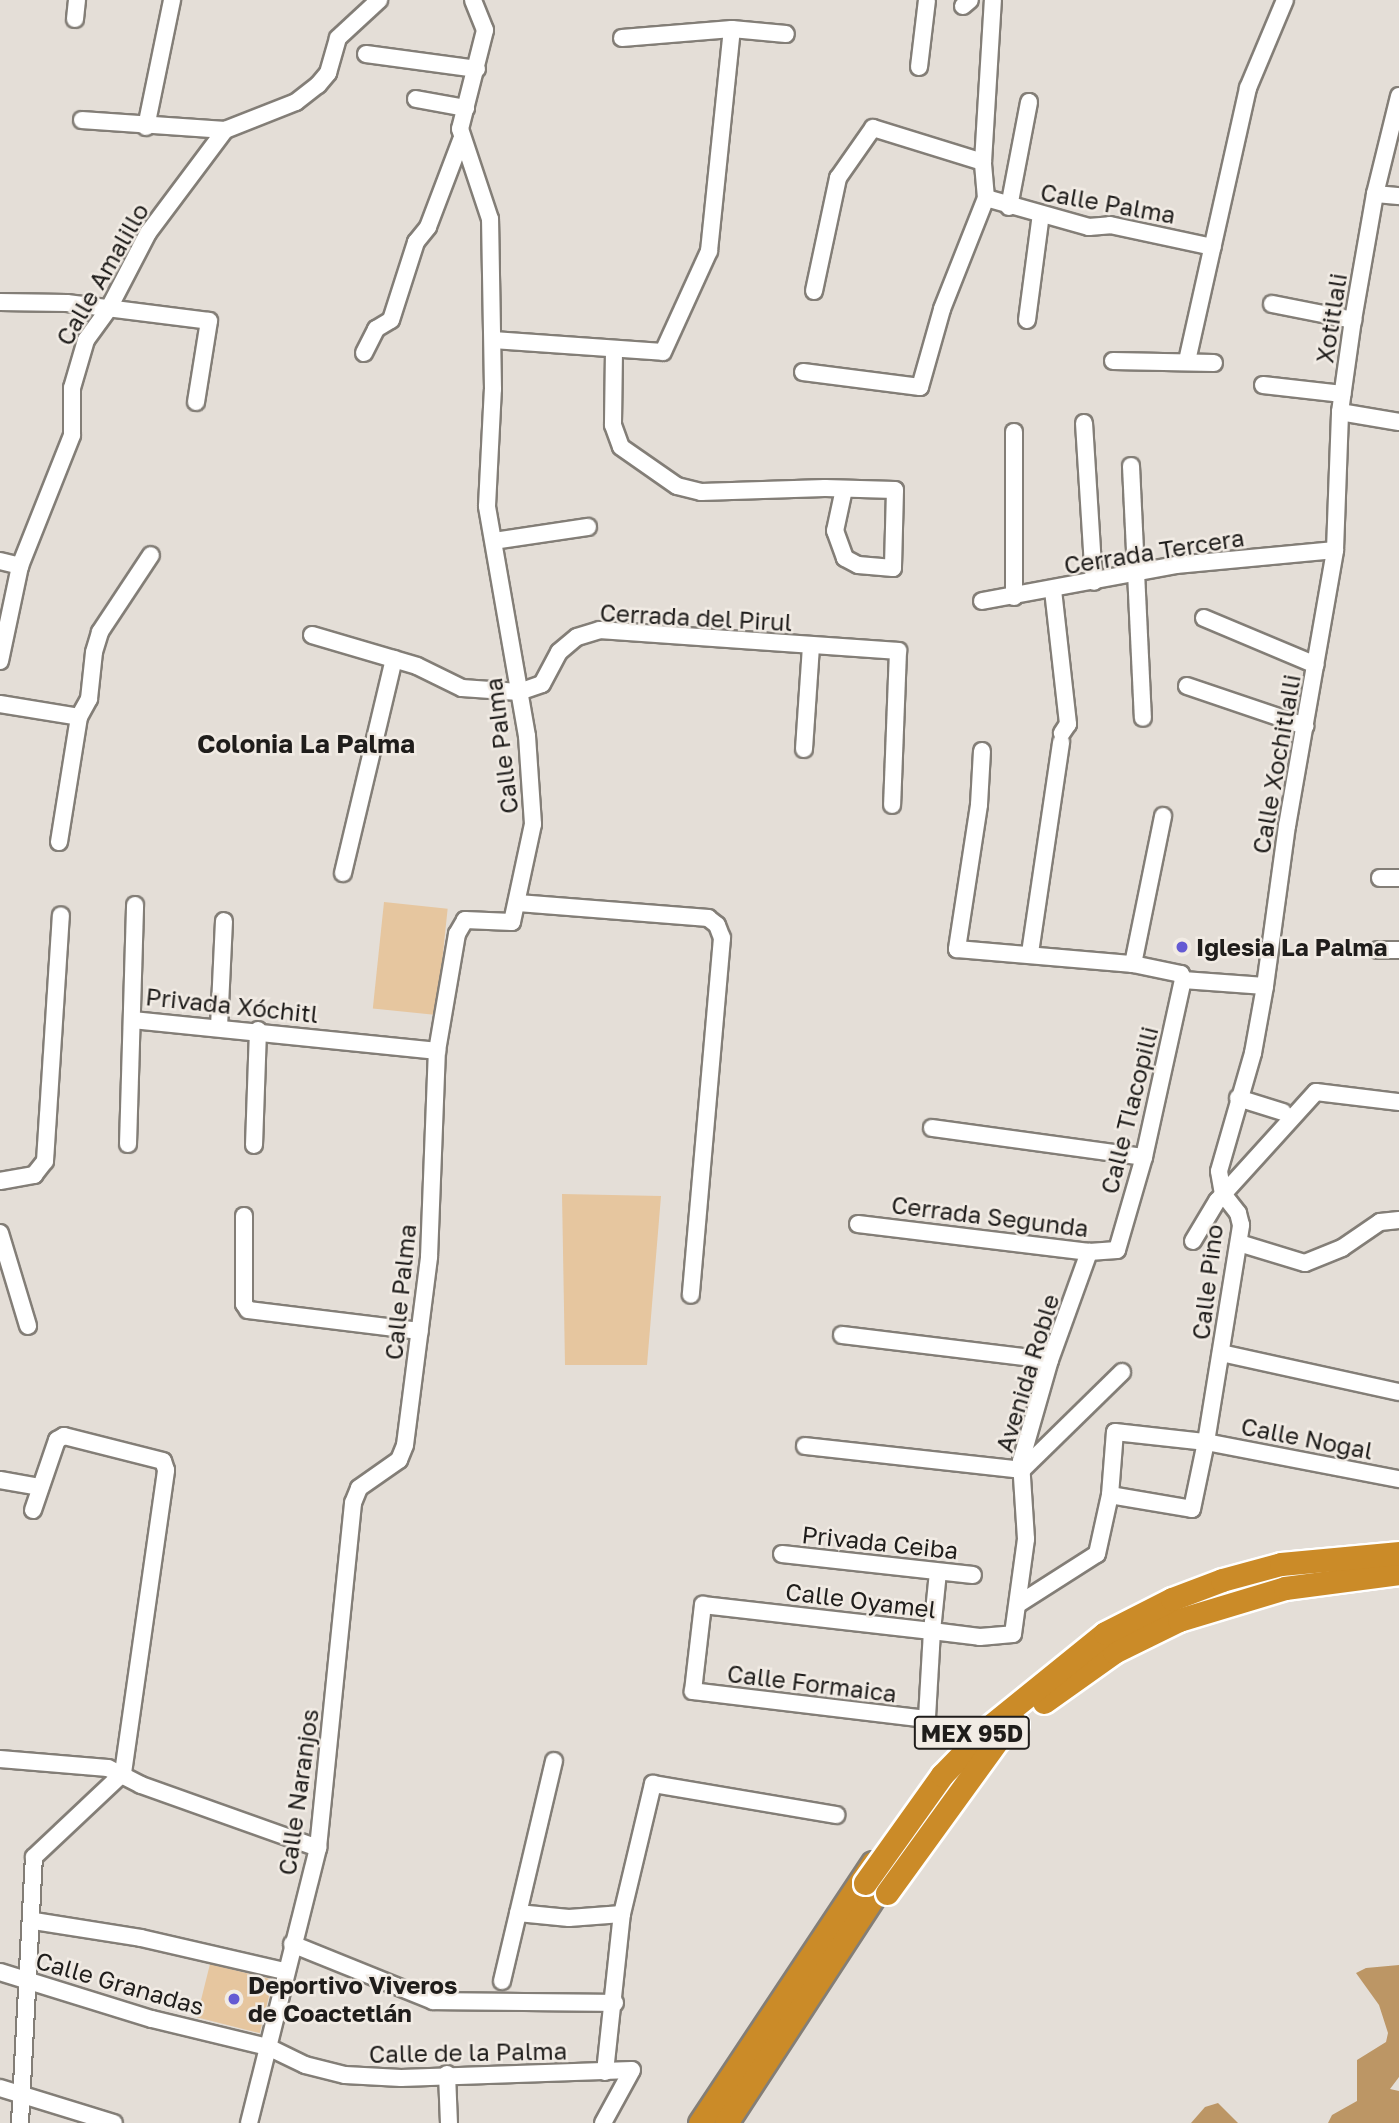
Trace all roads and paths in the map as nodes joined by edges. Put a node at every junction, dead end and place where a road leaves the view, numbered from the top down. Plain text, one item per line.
1 (77, 0) edge
2 (172, 0) edge
3 (379, 0) edge
4 (473, 0) edge
5 (926, 0) edge
6 (993, 0) edge
7 (1285, 0) edge
8 (75, 19) dead end
9 (732, 29) junction
10 (786, 34) dead end
11 (622, 38) dead end
12 (366, 54) dead end
13 (919, 67) dead end
14 (477, 69) junction
15 (1399, 96) edge
16 (416, 99) dead end
17 (1029, 102) dead end
18 (466, 108) junction
19 (82, 120) dead end
20 (146, 127) junction
21 (225, 130) junction
22 (461, 140) junction
23 (984, 162) junction
24 (1375, 194) junction
25 (1399, 196) edge
26 (986, 198) junction
27 (1009, 208) junction
28 (1041, 215) junction
29 (1213, 247) junction
30 (814, 290) dead end
31 (0, 302) edge
32 (1272, 304) dead end
33 (109, 308) junction
34 (1027, 320) dead end
35 (1353, 320) junction
36 (493, 340) junction
37 (614, 351) junction
38 (364, 353) dead end
39 (1113, 361) dead end
40 (1187, 361) junction
41 (1214, 363) dead end
42 (803, 372) dead end
43 (1263, 385) dead end
44 (1342, 394) junction
45 (196, 402) dead end
46 (1340, 412) junction
47 (1399, 422) edge
48 (1084, 424) dead end
49 (1014, 432) dead end
50 (1131, 466) dead end
51 (844, 489) junction
52 (588, 527) dead end
53 (494, 541) junction
54 (1335, 550) junction
55 (151, 555) dead end
56 (0, 561) edge
57 (20, 566) junction
58 (1136, 573) junction
59 (1094, 582) junction
60 (1053, 590) junction
61 (1014, 597) junction
62 (982, 601) dead end
63 (1204, 618) dead end
64 (312, 635) dead end
65 (811, 647) junction
66 (394, 659) junction
67 (0, 661) edge
68 (1317, 664) junction
69 (1187, 686) dead end
70 (519, 692) junction
71 (0, 704) edge
72 (79, 717) junction
73 (1143, 719) dead end
74 (1305, 726) junction
75 (804, 750) dead end
76 (982, 751) dead end
77 (892, 805) dead end
78 (1163, 816) dead end
79 (59, 842) dead end
80 (343, 873) dead end
81 (1380, 878) dead end
82 (1399, 878) edge
83 (518, 903) junction
84 (135, 905) dead end
85 (61, 916) dead end
86 (224, 921) dead end
87 (1378, 950) dead end
88 (1399, 950) edge
89 (1030, 953) junction
90 (1133, 964) junction
91 (1184, 980) junction
92 (1265, 986) junction
93 (133, 1020) junction
94 (219, 1027) junction
95 (258, 1030) junction
96 (437, 1051) junction
97 (1238, 1098) junction
98 (1399, 1102) edge
99 (1283, 1112) dead end
100 (932, 1128) dead end
101 (128, 1144) dead end
102 (254, 1144) dead end
103 (1144, 1157) junction
104 (0, 1181) edge
105 (1223, 1195) junction
106 (244, 1216) dead end
107 (1399, 1220) edge
108 (858, 1224) dead end
109 (0, 1233) edge
110 (1192, 1241) dead end
111 (1239, 1242) junction
112 (1117, 1250) joint
113 (1089, 1252) junction
114 (691, 1294) dead end
115 (29, 1326) dead end
116 (420, 1331) junction
117 (842, 1335) dead end
118 (1221, 1353) junction
119 (1050, 1360) junction
120 (1122, 1372) dead end
121 (1399, 1392) edge
122 (1206, 1443) junction
123 (805, 1446) dead end
124 (1022, 1469) junction
125 (1399, 1479) edge
126 (0, 1480) edge
127 (40, 1487) junction
128 (1110, 1495) junction
129 (353, 1503) joint
130 (33, 1510) dead end
131 (1399, 1551) edge
132 (782, 1554) dead end
133 (1399, 1568) edge
134 (938, 1572) junction
135 (1399, 1573) edge
136 (973, 1575) dead end
137 (1020, 1603) junction
138 (932, 1631) junction
139 (1013, 1634) joint
140 (693, 1691) joint
141 (0, 1759) edge
142 (554, 1761) dead end
143 (123, 1773) junction
144 (836, 1815) dead end
145 (318, 1848) junction
146 (518, 1913) junction
147 (622, 1914) junction
148 (34, 1921) junction
149 (292, 1944) junction
150 (284, 1971) junction
151 (0, 1972) edge
152 (30, 1981) junction
153 (502, 1981) dead end
154 (615, 2003) junction
155 (268, 2047) junction
156 (605, 2072) junction
157 (447, 2074) junction
158 (0, 2088) edge
159 (22, 2096) junction
160 (20, 2123) edge
161 (114, 2123) edge
162 (249, 2123) edge
163 (449, 2123) edge
164 (603, 2123) edge
165 (701, 2123) edge
166 (707, 2123) edge
167 (726, 2123) edge
168 (735, 2123) edge

1 - 8 street
2 - 20 street
3 - 21 street
4 - 14 street, Calle Palma
5 - 13 street
6 - 23 street
7 - 29 street
9 - 10 street
9 - 11 street
9 - 37 street
12 - 14 street
14 - 18 street, Calle Palma
15 - 24 street, Xotitlali
16 - 18 street
17 - 27 street
18 - 22 street, Calle Palma
19 - 20 street
20 - 21 street
21 - 33 street, Calle Amalillo
22 - 36 street, Calle Palma
22 - 38 street
23 - 26 street
23 - 30 street
24 - 25 street
24 - 35 street, Xotitlali
26 - 27 street, Calle Palma
26 - 42 street
27 - 28 street, Calle Palma
28 - 29 street, Calle Palma
28 - 34 street
29 - 40 street
31 - 33 street
32 - 35 street
33 - 45 street
33 - 57 street, Calle Amalillo
35 - 44 street, Xotitlali
36 - 37 street
36 - 53 street, Calle Palma
37 - 51 street
39 - 40 street
40 - 41 street
43 - 44 street
44 - 46 street, Xotitlali
46 - 47 street
46 - 54 street, Xotitlali
48 - 59 street
49 - 61 street
50 - 58 street
51 - 51 street
52 - 53 street
53 - 70 street, Calle Palma
54 - 58 street, Cerrada Tercera
54 - 68 street, Calle Xochitlalli
55 - 72 street
56 - 57 street
57 - 67 street, Calle Amalillo
58 - 59 street, Cerrada Tercera
58 - 73 street
59 - 60 street, Cerrada Tercera
60 - 61 street, Cerrada Tercera
60 - 89 street
61 - 62 street, Cerrada Tercera
63 - 68 street
64 - 66 street
65 - 70 street, Cerrada del Pirul
65 - 75 street
65 - 77 street, Cerrada del Pirul
66 - 70 street
66 - 80 street
68 - 74 street, Calle Xochitlalli
69 - 74 street
70 - 83 street, Calle Palma
71 - 72 street
72 - 79 street
74 - 92 street, Calle Xochitlalli
76 - 89 street
78 - 90 street
81 - 82 street
83 - 96 street, Calle Palma
83 - 114 street
84 - 93 street, Privada Xóchitl
85 - 104 street
86 - 94 street
87 - 88 street
89 - 90 street
90 - 91 street
91 - 92 street
91 - 103 street, Calle Tlacopilli
92 - 97 street, Calle Pino
93 - 94 street, Privada Xóchitl
93 - 101 street
94 - 95 street, Privada Xóchitl
95 - 96 street, Privada Xóchitl
95 - 102 street
96 - 116 street, Calle Palma
97 - 99 street
97 - 105 street, Calle Pino
98 - 105 street
100 - 103 street
103 - 112 street, Calle Tlacopilli
105 - 110 street
105 - 111 street, Calle Pino
106 - 116 street
107 - 111 street
108 - 113 street, Cerrada Segunda
109 - 115 street
111 - 118 street, Calle Pino
112 - 113 street, Cerrada Segunda
113 - 119 street, Avenida Roble
116 - 129 street, Calle Palma
117 - 119 street
118 - 121 street
118 - 122 street, Calle Pino
119 - 124 street, Avenida Roble
120 - 124 street
122 - 125 street, Calle Nogal
122 - 128 street, Calle Pino
122 - 128 street, Calle Nogal
123 - 124 street
124 - 137 street, Avenida Roble
126 - 127 street
127 - 130 street
127 - 143 street
128 - 137 street
129 - 145 street, Calle Naranjos
131 - 165 highway, MEX 95D
131 - 166 highway, bridge
132 - 134 street, Privada Ceiba
133 - 167 highway, MEX 95D
134 - 136 street, Privada Ceiba
134 - 138 street
135 - 168 highway, bridge
137 - 139 street, Avenida Roble
138 - 139 street, Calle Oyamel
138 - 140 street, Calle Oyamel
138 - 140 street, Calle Formaica
141 - 143 street
142 - 146 street
143 - 145 street
143 - 148 street
144 - 147 street
145 - 149 street, Calle Naranjos
146 - 147 street
146 - 153 street
147 - 154 street
148 - 150 street, Calle Granadas
148 - 152 street
149 - 150 street, Calle Naranjos
149 - 154 street
150 - 155 street, Calle Naranjos
151 - 152 street, Calle Granadas
152 - 155 street, Calle Granadas
152 - 159 street
154 - 156 street
155 - 157 street, Calle de la Palma
155 - 162 street, Calle Naranjos
156 - 157 street, Calle de la Palma
156 - 164 street, Calle de la Palma
157 - 163 street
158 - 159 street
159 - 160 street
159 - 161 street

